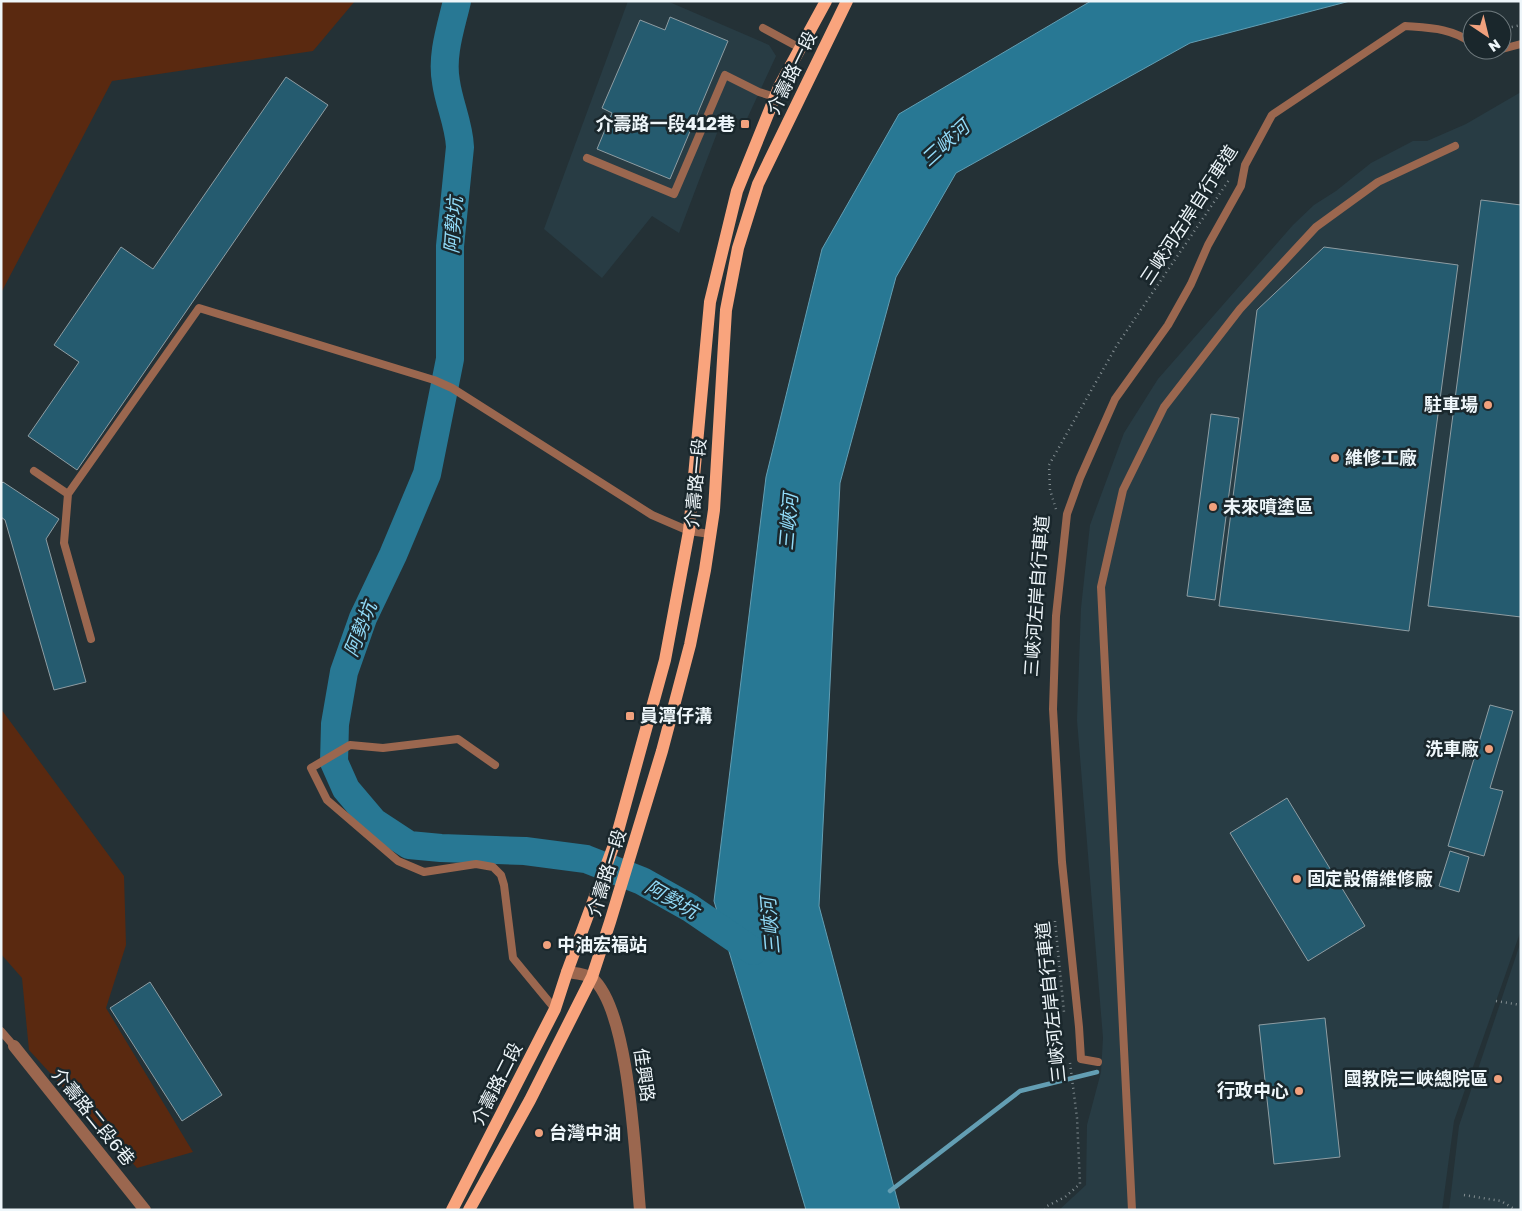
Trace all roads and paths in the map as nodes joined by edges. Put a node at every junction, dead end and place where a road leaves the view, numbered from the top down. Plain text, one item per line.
1 (826, 1) edge
2 (846, 2) edge
3 (763, 28) dead end
4 (1462, 36) edge
5 (800, 48) junction
6 (775, 97) junction
7 (1455, 146) dead end
8 (587, 158) dead end
9 (1233, 175) dead end
10 (34, 471) dead end
11 (68, 494) junction
12 (1055, 518) dead end
13 (689, 531) junction
14 (710, 534) junction
15 (91, 638) dead end
16 (495, 765) dead end
17 (1055, 920) dead end
18 (567, 972) junction
19 (592, 977) junction
20 (1496, 1001) dead end
21 (1521, 1005) edge
22 (555, 1009) junction
23 (1065, 1015) dead end
24 (1, 1031) edge
25 (14, 1046) joint
26 (1098, 1062) dead end
27 (1070, 1063) dead end
28 (1464, 1195) dead end
29 (145, 1210) edge
30 (452, 1210) edge
31 (470, 1210) edge
32 (640, 1210) edge
33 (1045, 1210) edge
34 (1132, 1210) edge
35 (1516, 1210) edge

1 - 5 main road, 介壽路一段
2 - 14 main road, 介壽路一段
3 - 5 lane
4 - 26 lane
5 - 6 main road, 介壽路一段
6 - 8 lane
6 - 13 main road, 介壽路一段
7 - 34 lane
9 - 12 path, 三峽河左岸自行車道
10 - 11 lane
11 - 13 lane
11 - 15 lane
13 - 14 lane
13 - 18 main road, 介壽路一段
14 - 19 main road, 介壽路一段
16 - 22 lane
17 - 23 path, 三峽河左岸自行車道
18 - 19 street
18 - 22 main road, 介壽路二段
19 - 31 main road, 介壽路二段
19 - 32 street, 佳興路
20 - 21 path
22 - 30 main road, 介壽路二段
24 - 25 lane
25 - 29 street, 介壽路二段6巷
27 - 33 path, 三峽河左岸自行車道
28 - 35 path

